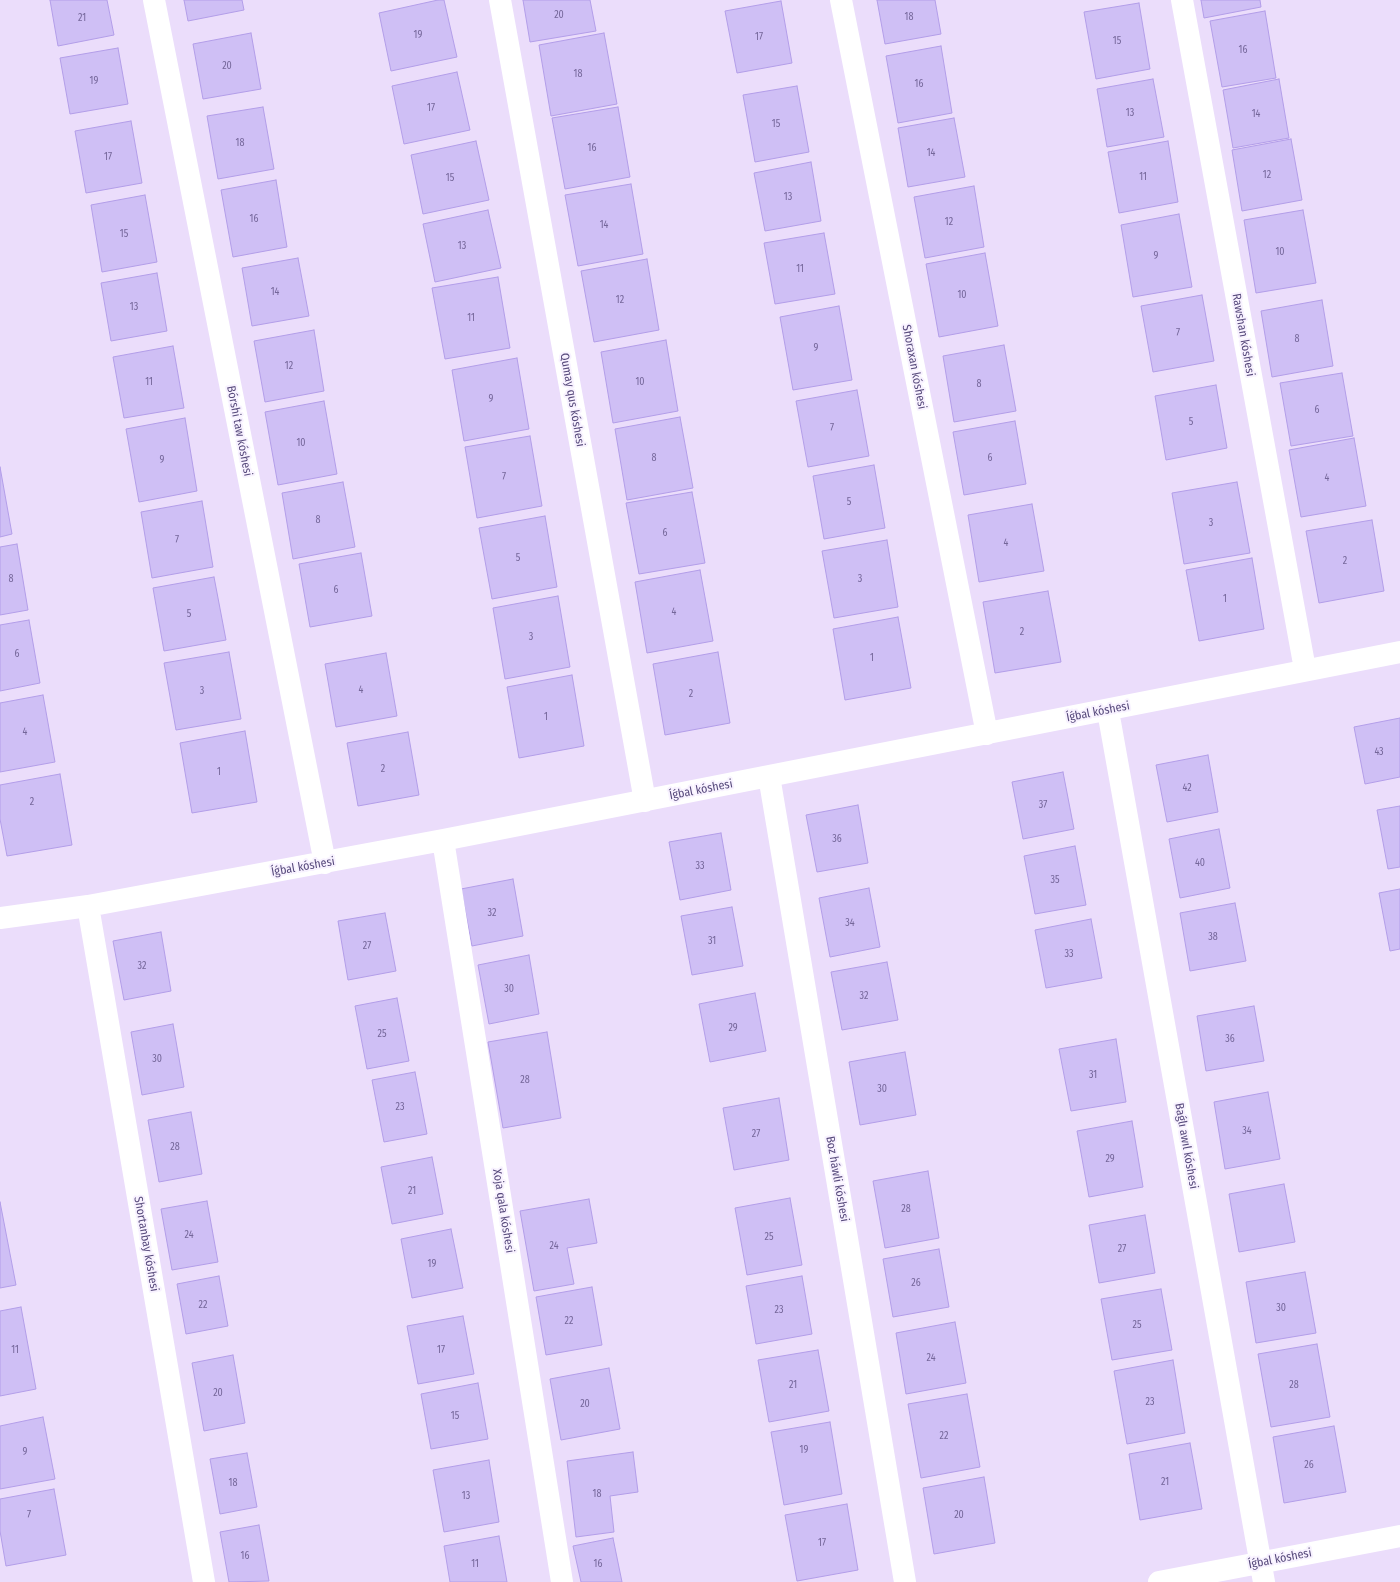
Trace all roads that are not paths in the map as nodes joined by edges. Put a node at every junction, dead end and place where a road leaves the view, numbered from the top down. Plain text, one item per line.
1 (154, 0) edge
2 (500, 0) edge
3 (841, 0) edge
4 (1182, 0) edge
5 (1400, 652) edge
6 (1305, 669) junction
7 (1108, 710) junction
8 (987, 734) junction
9 (769, 776) junction
10 (645, 801) junction
11 (443, 840) junction
12 (325, 863) junction
13 (88, 906) junction
14 (0, 918) edge
15 (1400, 1536) edge
16 (1262, 1572) edge
17 (204, 1582) edge
18 (562, 1582) edge
19 (905, 1582) edge
20 (1159, 1582) edge

1 - 12 street, Bórshi taw kóshesi
2 - 10 street, Qumay qus kóshesi
3 - 8 street, Shoraxan kóshesi
4 - 6 street, Rawshan kóshesi
5 - 6 street, Íǵbal kóshesi
6 - 7 street, Íǵbal kóshesi
7 - 8 street, Íǵbal kóshesi
7 - 16 street, Baǵlı awıl kóshesi
8 - 9 street, Íǵbal kóshesi
9 - 10 street, Íǵbal kóshesi
9 - 19 street, Boz háwli kóshesi
10 - 11 street, Íǵbal kóshesi
11 - 12 street, Íǵbal kóshesi
11 - 18 street, Xoja qala kóshesi
12 - 13 street, Íǵbal kóshesi
13 - 14 street, Íǵbal kóshesi
13 - 17 street, Shortanbay kóshesi
15 - 16 street, Íǵbal kóshesi
16 - 20 street, Íǵbal kóshesi

